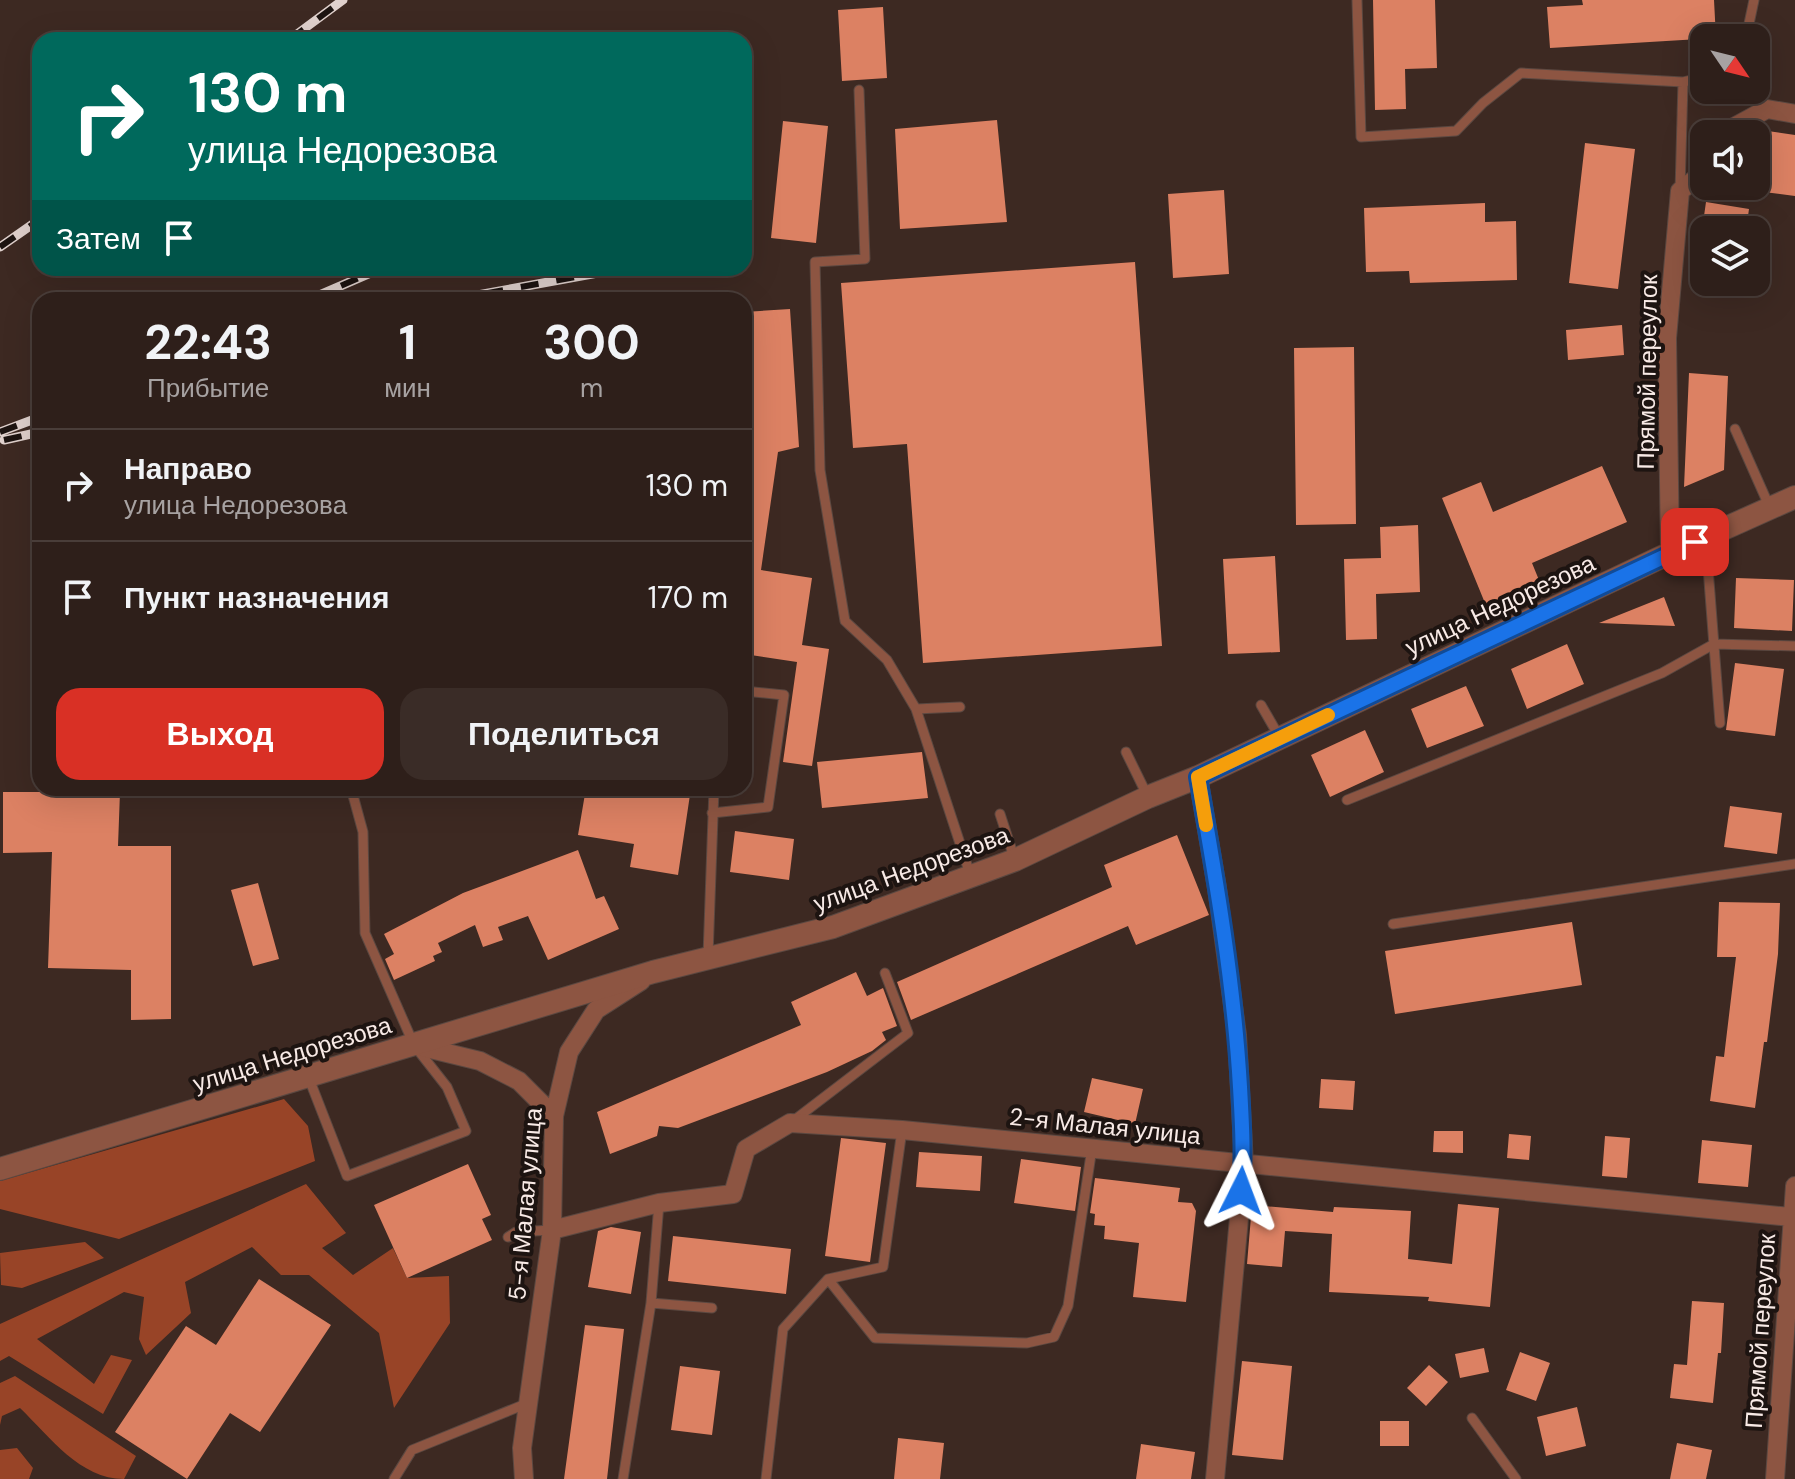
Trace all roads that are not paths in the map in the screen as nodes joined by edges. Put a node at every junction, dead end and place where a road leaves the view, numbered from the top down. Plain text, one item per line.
1 (1357, 0) edge
2 (1754, 0) edge
3 (1749, 24) edge
4 (1690, 80) edge
5 (1683, 82) junction
6 (859, 90) dead end
7 (1795, 114) edge
8 (1747, 120) edge
9 (1690, 183) edge
10 (1680, 191) junction
11 (1735, 429) dead end
12 (1795, 497) edge
13 (1770, 508) junction
14 (1670, 553) junction
15 (1707, 555) dead end
16 (1714, 644) junction
17 (1795, 646) edge
18 (752, 692) edge
19 (1261, 705) dead end
20 (960, 707) dead end
21 (916, 709) junction
22 (1720, 723) dead end
23 (1280, 738) junction
24 (1126, 752) dead end
25 (1198, 777) junction
26 (353, 796) edge
27 (713, 796) edge
28 (1148, 797) junction
29 (1347, 800) dead end
30 (712, 813) junction
31 (1000, 814) dead end
32 (1015, 860) junction
33 (1795, 864) edge
34 (971, 877) junction
35 (1393, 924) dead end
36 (708, 960) junction
37 (653, 972) junction
38 (885, 973) dead end
39 (414, 1045) junction
40 (308, 1074) junction
41 (554, 1116) junction
42 (790, 1123) junction
43 (902, 1130) junction
44 (1092, 1148) junction
45 (1244, 1164) junction
46 (0, 1169) edge
47 (1795, 1186) edge
48 (659, 1203) junction
49 (1791, 1217) junction
50 (552, 1230) junction
51 (508, 1237) dead end
52 (828, 1279) junction
53 (651, 1303) junction
54 (712, 1308) dead end
55 (528, 1403) junction
56 (1472, 1418) dead end
57 (394, 1479) edge
58 (524, 1479) edge
59 (623, 1479) edge
60 (766, 1479) edge
61 (1215, 1479) edge
62 (1516, 1479) edge
63 (1775, 1479) edge

1 - 5 lane
2 - 3 lane
4 - 5 lane
5 - 10 lane
6 - 21 lane
7 - 8 street
9 - 10 street
10 - 14 street, Прямой переулок
11 - 13 lane
12 - 13 street, улица Недорезова
13 - 14 street, улица Недорезова
14 - 23 street, улица Недорезова
15 - 16 lane
16 - 17 lane
16 - 22 lane
16 - 29 lane
18 - 30 lane
19 - 23 lane
20 - 21 lane
21 - 34 lane
23 - 25 street, улица Недорезова
24 - 28 lane
25 - 28 street, улица Недорезова
25 - 45 street
26 - 39 lane
27 - 30 lane
28 - 32 street, улица Недорезова
30 - 36 lane
31 - 32 lane
32 - 34 street, улица Недорезова
33 - 35 lane
34 - 36 street, улица Недорезова
36 - 37 street, улица Недорезова
37 - 39 street, улица Недорезова
37 - 41 street, 5-я Малая улица
38 - 42 lane
39 - 40 street, улица Недорезова
39 - 40 lane
39 - 41 street
40 - 46 street, улица Недорезова
41 - 50 street, 5-я Малая улица
42 - 43 street, 2-я Малая улица
42 - 48 street
43 - 44 street, 2-я Малая улица
43 - 52 lane
44 - 45 street, 2-я Малая улица
44 - 52 lane
45 - 49 street, 2-я Малая улица
45 - 61 street
47 - 49 street, Прямой переулок
48 - 50 street
48 - 53 lane
49 - 63 street, Прямой переулок
50 - 51 lane
50 - 55 street, 5-я Малая улица
52 - 60 lane
53 - 54 lane
53 - 59 lane
55 - 57 lane
55 - 58 street, 5-я Малая улица
56 - 62 lane

